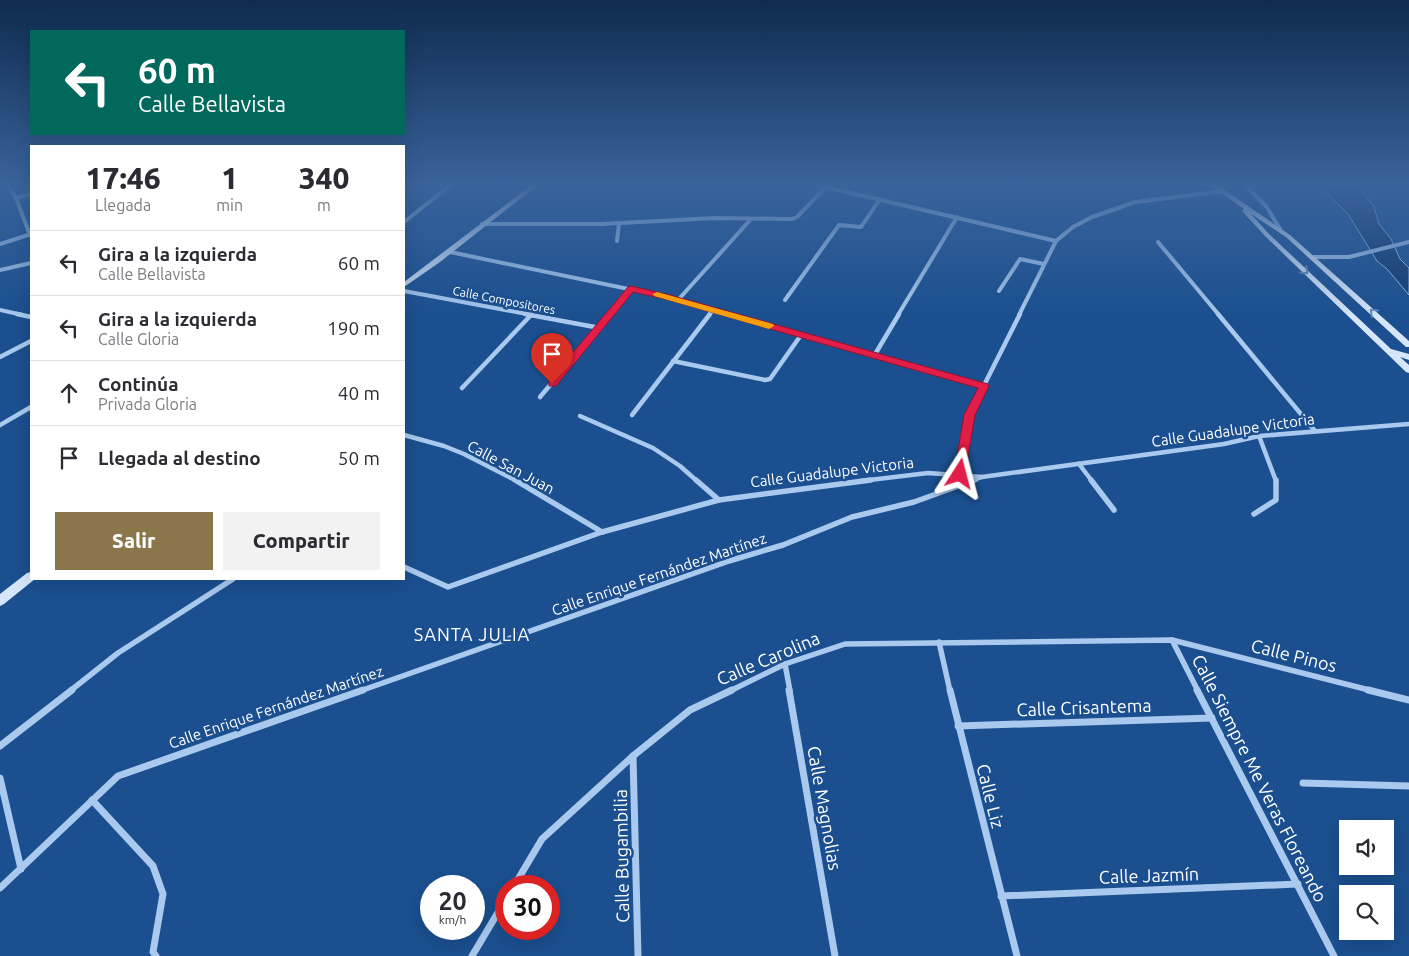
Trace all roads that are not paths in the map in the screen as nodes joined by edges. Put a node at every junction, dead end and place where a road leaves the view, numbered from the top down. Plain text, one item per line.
1 (477, 229) edge
2 (618, 229) edge
3 (742, 229) edge
4 (836, 229) edge
5 (951, 229) edge
6 (1003, 229) edge
7 (1071, 229) edge
8 (1260, 229) edge
9 (1280, 230) edge
10 (30, 235) edge
11 (1267, 236) junction
12 (1288, 236) junction
13 (617, 241) dead end
14 (1056, 241) junction
15 (1158, 242) dead end
16 (1409, 242) edge
17 (0, 244) edge
18 (450, 252) junction
19 (1313, 256) junction
20 (30, 263) edge
21 (1044, 264) junction
22 (0, 270) edge
23 (405, 284) edge
24 (631, 289) junction
25 (405, 291) edge
26 (999, 291) dead end
27 (678, 300) junction
28 (785, 300) dead end
29 (0, 310) edge
30 (712, 310) junction
31 (531, 315) junction
32 (30, 317) edge
33 (600, 328) junction
34 (801, 335) junction
35 (30, 342) edge
36 (26, 344) junction
37 (1409, 345) edge
38 (30, 346) edge
39 (1384, 348) junction
40 (0, 356) edge
41 (874, 356) junction
42 (1409, 357) edge
43 (673, 361) junction
44 (1409, 370) edge
45 (984, 386) junction
46 (462, 388) dead end
47 (540, 397) dead end
48 (30, 408) edge
49 (632, 415) dead end
50 (580, 416) dead end
51 (1409, 424) edge
52 (0, 425) edge
53 (1315, 431) junction
54 (405, 435) edge
55 (1259, 436) junction
56 (1079, 464) junction
57 (960, 474) junction
58 (982, 477) junction
59 (719, 500) junction
60 (1114, 510) dead end
61 (1254, 514) dead end
62 (602, 532) junction
63 (405, 567) edge
64 (30, 577) edge
65 (232, 580) edge
66 (0, 601) edge
67 (1172, 640) junction
68 (939, 642) junction
69 (784, 664) junction
70 (1409, 700) edge
71 (1212, 718) junction
72 (958, 726) junction
73 (0, 746) edge
74 (633, 756) junction
75 (0, 778) edge
76 (1303, 783) dead end
77 (1409, 786) edge
78 (92, 800) junction
79 (21, 869) junction
80 (521, 875) edge
81 (1298, 884) junction
82 (0, 888) edge
83 (1001, 896) junction
84 (495, 917) edge
85 (156, 956) edge
86 (472, 956) edge
87 (638, 956) edge
88 (835, 956) edge
89 (1017, 956) edge
90 (1334, 956) edge

1 - 18 main road
2 - 13 street
3 - 27 street
4 - 28 street
5 - 41 street
6 - 14 street
7 - 14 street
8 - 11 main road
9 - 12 main road
10 - 17 street
11 - 12 main road
11 -> 39 main road
12 - 19 main road
14 - 21 street
15 - 53 street
16 - 19 street
18 - 23 main road
18 - 24 street
37 -> 19 main road
20 - 22 street
21 - 26 street
21 - 45 street
24 - 27 street
24 - 33 street
25 - 31 street, Calle Compositores
27 - 30 street
29 - 32 street
30 - 34 street
30 - 43 street
31 - 33 street, Calle Compositores
31 - 46 street
33 - 47 street
34 - 41 street
34 - 43 street
35 - 36 street
36 - 38 street
36 - 40 street
39 - 42 main road
39 - 44 main road
41 - 45 street
43 - 49 street
45 - 57 street
48 - 52 street
50 - 59 street
51 - 53 street, Calle Guadalupe Victoria
53 - 55 street, Calle Guadalupe Victoria
54 - 62 street, Calle San Juan
55 - 56 street, Calle Guadalupe Victoria
55 - 61 street
56 - 58 street, Calle Guadalupe Victoria
56 - 60 street
57 - 58 street, Calle Guadalupe Victoria
57 - 59 street, Calle Guadalupe Victoria
58 - 78 street, Calle Enrique Fernández Martínez
59 - 62 street, Calle Guadalupe Victoria
62 - 63 street, Calle Guadalupe Victoria
64 - 66 main road
65 - 73 street
67 - 68 street, Calle Carolina
67 - 70 street, Calle Pinos
67 - 71 street, Calle Siempre Me Veras Floreando
68 - 69 street, Calle Carolina
68 - 72 street, Calle Liz
69 - 74 street, Calle Carolina
69 - 88 street, Calle Magnolias
71 - 72 street, Calle Crisantema
71 - 81 street, Calle Siempre Me Veras Floreando
72 - 83 street, Calle Liz
74 - 80 street, Calle Carolina
74 - 87 street, Calle Bugambilia
75 - 79 street
76 - 77 street
78 - 79 street
78 - 85 street
79 - 82 street
81 - 83 street, Calle Jazmín
81 - 90 street, Calle Siempre Me Veras Floreando
83 - 89 street, Calle Liz
84 - 86 street

